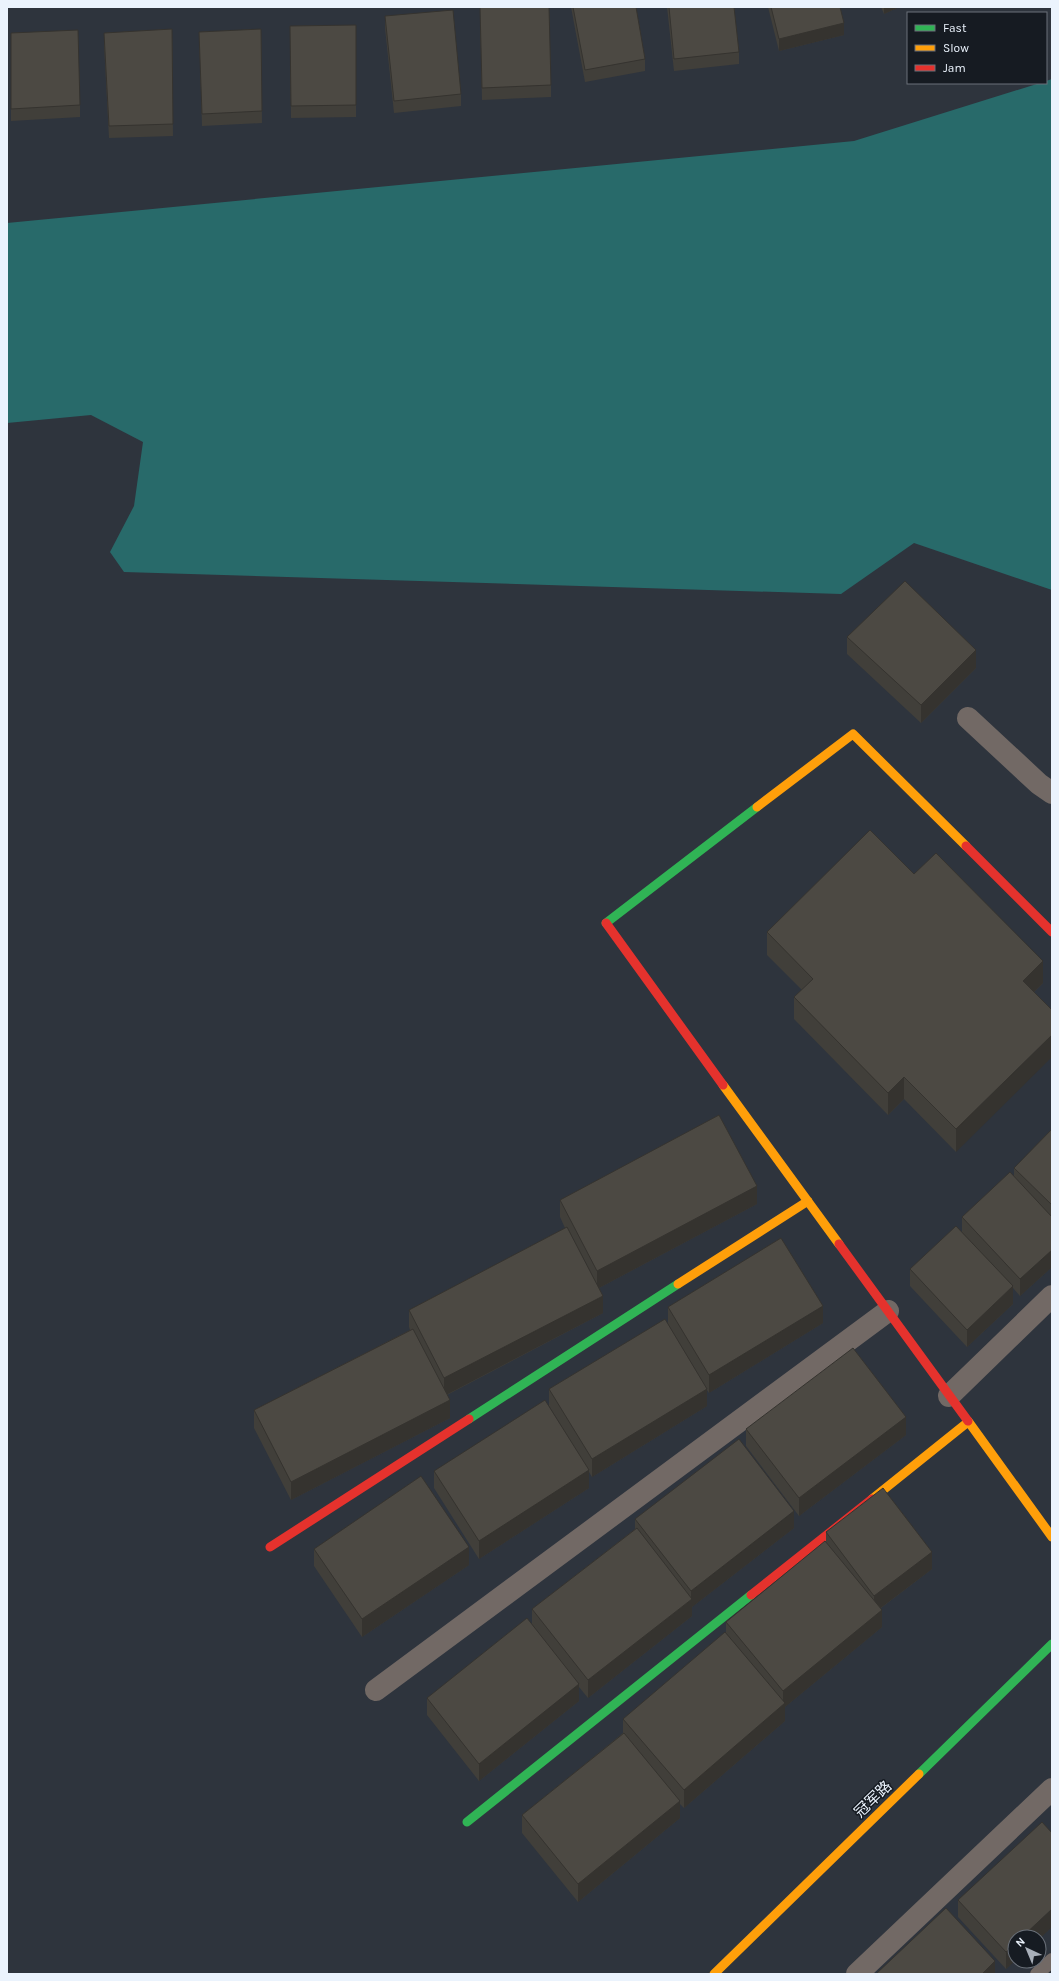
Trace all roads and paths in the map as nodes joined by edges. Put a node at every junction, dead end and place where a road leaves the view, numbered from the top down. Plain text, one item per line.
1 (968, 718) dead end
2 (1052, 793) edge
3 (1052, 932) edge
4 (808, 1201) junction
5 (1052, 1296) edge
6 (888, 1311) junction
7 (950, 1396) junction
8 (968, 1422) junction
9 (1052, 1537) edge
10 (270, 1547) dead end
11 (1052, 1644) edge
12 (376, 1690) dead end
13 (1052, 1788) edge
14 (466, 1822) dead end
15 (1052, 1960) edge
16 (714, 1974) edge
17 (858, 1974) edge
18 (1037, 1974) edge

1 - 2 street
3 - 4 street
4 - 6 street
4 - 10 street
5 - 7 street
6 - 7 street
6 - 12 street
7 - 8 street
8 - 9 street
8 - 14 street
11 - 16 street, 冠军路
13 - 17 street
15 - 18 lane

